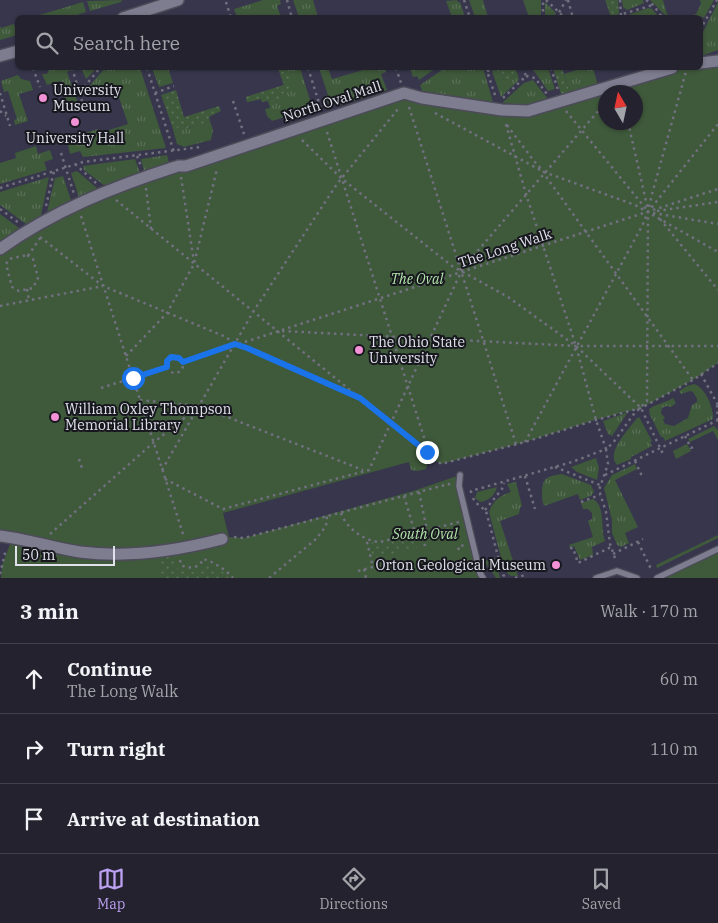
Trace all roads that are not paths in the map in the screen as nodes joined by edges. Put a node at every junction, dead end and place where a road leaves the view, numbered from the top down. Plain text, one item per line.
1 (178, 0) edge
2 (131, 15) edge
3 (15, 52) edge
4 (0, 56) edge
5 (718, 61) edge
6 (703, 63) edge
7 (666, 70) edge
8 (0, 249) edge
9 (460, 475) dead end
10 (0, 536) edge
11 (225, 538) road end
12 (718, 549) edge
13 (483, 578) edge
14 (596, 578) edge
15 (637, 578) edge
16 (657, 578) edge

1 - 2 street
3 - 4 street
5 - 6 street
7 - 8 street, North Oval Mall
9 - 13 lane
10 - 11 street
12 - 16 lane
14 - 15 lane

